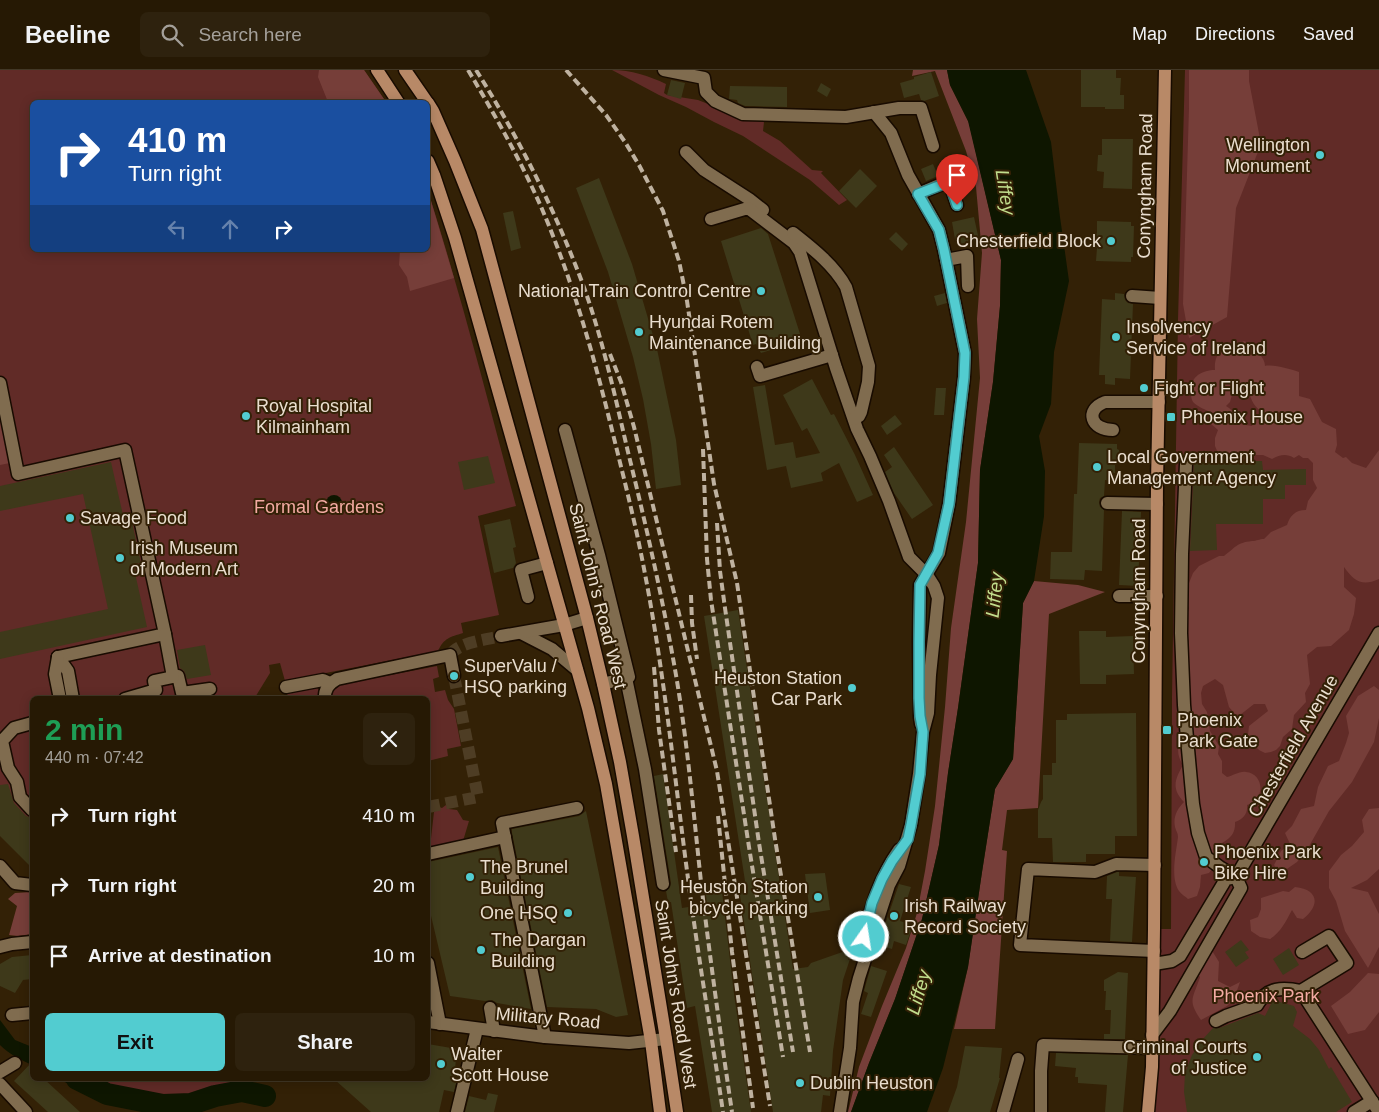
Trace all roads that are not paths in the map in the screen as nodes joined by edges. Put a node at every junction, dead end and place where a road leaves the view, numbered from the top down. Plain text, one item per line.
1 (377, 70) edge
2 (405, 70) edge
3 (664, 70) edge
4 (1165, 70) edge
5 (397, 100) edge
6 (425, 100) edge
7 (430, 107) edge
8 (874, 112) junction
9 (933, 146) dead end
10 (686, 152) dead end
11 (430, 166) edge
12 (918, 194) junction
13 (957, 205) dead end
14 (711, 219) dead end
15 (946, 260) junction
16 (968, 286) dead end
17 (1132, 296) dead end
18 (1160, 298) junction
19 (832, 355) junction
20 (757, 367) dead end
21 (0, 383) edge
22 (1159, 402) junction
23 (854, 419) junction
24 (565, 430) dead end
25 (1112, 430) dead end
26 (1186, 464) dead end
27 (1107, 503) dead end
28 (1157, 504) junction
29 (547, 563) junction
30 (927, 575) junction
31 (1119, 596) dead end
32 (1157, 596) junction
33 (528, 597) dead end
34 (587, 618) junction
35 (564, 625) junction
36 (1379, 632) edge
37 (520, 633) junction
38 (165, 634) junction
39 (501, 636) tunnel mouth
40 (58, 658) junction
41 (577, 670) junction
42 (454, 676) tunnel mouth
43 (173, 677) junction
44 (626, 678) junction
45 (330, 683) junction
46 (603, 684) junction
47 (286, 688) dead end
48 (210, 689) dead end
49 (59, 696) edge
50 (72, 696) edge
51 (136, 696) edge
52 (325, 696) edge
53 (30, 724) edge
54 (923, 732) junction
55 (1, 737) edge
56 (30, 808) edge
57 (577, 808) dead end
58 (505, 837) junction
59 (908, 839) junction
60 (430, 854) edge
61 (1155, 865) junction
62 (0, 866) edge
63 (1236, 877) junction
64 (663, 884) dead end
65 (30, 885) edge
66 (30, 942) edge
67 (0, 948) edge
68 (1302, 952) dead end
69 (1154, 958) junction
70 (430, 983) edge
71 (1301, 991) junction
72 (490, 1008) dead end
73 (30, 1013) edge
74 (12, 1014) dead end
75 (1216, 1021) dead end
76 (434, 1023) edge
77 (478, 1029) junction
78 (494, 1031) junction
79 (1152, 1035) junction
80 (545, 1037) junction
81 (666, 1039) junction
82 (651, 1041) junction
83 (1152, 1048) junction
84 (1018, 1059) dead end
85 (15, 1063) dead end
86 (0, 1072) edge
87 (0, 1084) edge
88 (1375, 1106) edge
89 (26, 1112) edge
90 (457, 1112) edge
91 (660, 1112) edge
92 (677, 1112) edge
93 (834, 1112) edge
94 (840, 1112) edge
95 (1003, 1112) edge
96 (1041, 1112) edge
97 (1148, 1112) edge
98 (1354, 1112) edge

1 - 5 main road
2 - 6 main road, Saint John's Road West
3 - 8 street
4 - 18 main road, Conyngham Road
7 - 34 main road, Saint John's Road West
8 - 9 street
8 - 12 street
10 - 23 street
11 - 29 main road, Saint John's Road West
12 - 13 street
12 - 15 street
14 - 19 street
15 - 16 street
15 - 30 street
17 - 18 street
18 - 22 main road, Conyngham Road
19 - 20 street
19 - 23 street
21 - 38 street
22 - 25 street
22 - 28 main road, Conyngham Road
23 - 30 street
24 - 44 street
26 - 63 street
27 - 28 street
28 - 32 main road, Conyngham Road
29 - 33 street
29 - 35 main road, Saint John's Road West
30 - 54 street
30 - 54 street
31 - 32 street
32 - 61 main road, Conyngham Road
34 - 35 street
34 - 46 main road, Saint John's Road West
35 - 37 street
35 - 41 main road, Saint John's Road West
36 - 63 street, Chesterfield Avenue
37 - 39 street
37 - 41 street
38 - 40 street
38 - 43 street
40 - 49 street
40 - 50 street
41 - 82 main road, Saint John's Road West
42 - 45 street
43 - 48 street
43 - 51 street
44 - 46 street
44 - 64 street
45 - 47 street
45 - 52 street
46 - 81 main road, Saint John's Road West
53 - 55 street
54 - 59 street
55 - 56 street
57 - 58 street
58 - 60 street
58 - 80 street
59 - 93 street
59 - 94 street
61 - 69 main road, Conyngham Road
61 - 69 street, Chesterfield Avenue
62 - 65 street
63 - 69 street, Chesterfield Avenue
63 - 79 street, Chesterfield Avenue
66 - 67 street
68 - 71 street
69 - 79 main road, Conyngham Road
70 - 76 street
71 - 75 street
71 - 88 street
72 - 78 street
73 - 74 street
76 - 77 street, Military Road
77 - 78 street, Military Road
77 - 90 street
78 - 80 street, Military Road
79 - 83 main road, Conyngham Road
80 - 82 street, Military Road
81 - 82 street, Military Road
81 - 92 main road, Saint John's Road West
82 - 91 main road, Saint John's Road West
83 - 96 street
83 - 97 main road, Conyngham Road
84 - 95 street
85 - 86 street
87 - 89 street
88 - 98 street

